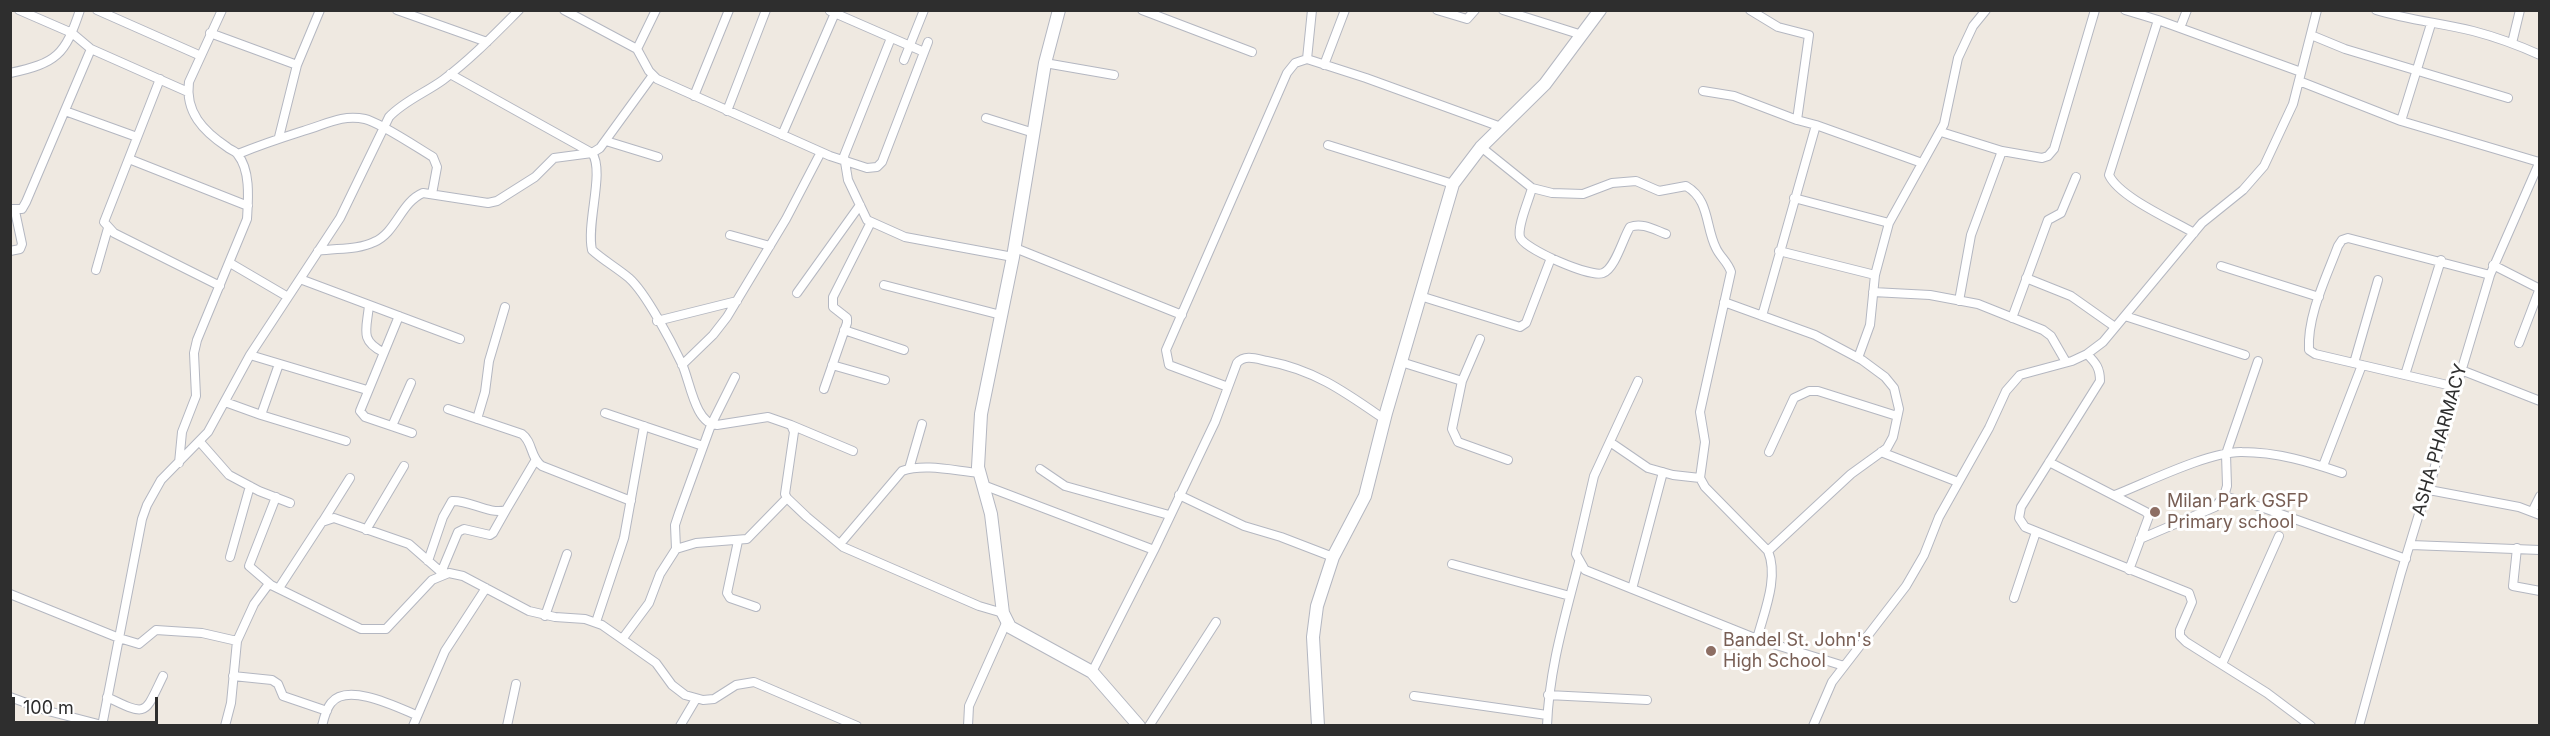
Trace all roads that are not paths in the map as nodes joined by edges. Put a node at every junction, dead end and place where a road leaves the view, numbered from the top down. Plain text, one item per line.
1 (19, 10) edge
2 (80, 10) edge
3 (97, 10) edge
4 (222, 10) edge
5 (320, 10) edge
6 (396, 10) edge
7 (519, 10) edge
8 (564, 10) edge
9 (656, 10) edge
10 (729, 10) edge
11 (766, 10) edge
12 (924, 10) edge
13 (1059, 10) edge
14 (1142, 10) edge
15 (1312, 10) edge
16 (1345, 10) edge
17 (1437, 10) edge
18 (1475, 10) edge
19 (1503, 10) edge
20 (1600, 10) edge
21 (1750, 10) edge
22 (1986, 10) edge
23 (2096, 10) edge
24 (2125, 10) edge
25 (2187, 10) edge
26 (2317, 10) edge
27 (2376, 10) edge
28 (2520, 10) edge
29 (832, 12) edge
30 (2158, 20) junction
31 (2431, 24) junction
32 (2180, 28) junction
33 (72, 33) junction
34 (210, 33) junction
35 (1582, 35) junction
36 (2311, 35) junction
37 (891, 38) junction
38 (487, 42) junction
39 (928, 42) dead end
40 (2512, 43) junction
41 (912, 46) junction
42 (91, 49) junction
43 (637, 49) junction
44 (924, 52) junction
45 (1252, 52) dead end
46 (2540, 55) edge
47 (201, 56) junction
48 (904, 60) dead end
49 (1307, 60) junction
50 (1045, 63) junction
51 (297, 65) junction
52 (1324, 65) junction
53 (2416, 71) junction
54 (10, 73) edge
55 (450, 74) junction
56 (653, 75) junction
57 (1114, 75) dead end
58 (2300, 76) junction
59 (160, 79) junction
60 (1703, 91) dead end
61 (188, 92) junction
62 (694, 96) junction
63 (2508, 98) dead end
64 (65, 111) junction
65 (727, 111) junction
66 (986, 118) dead end
67 (1797, 120) junction
68 (2401, 121) junction
69 (1816, 125) junction
70 (1501, 127) junction
71 (383, 128) junction
72 (1941, 132) junction
73 (1034, 133) junction
74 (782, 135) junction
75 (138, 137) junction
76 (279, 137) junction
77 (606, 141) junction
78 (1328, 145) dead end
79 (1481, 147) junction
80 (2002, 151) junction
81 (821, 152) junction
82 (592, 153) junction
83 (238, 154) junction
84 (658, 157) dead end
85 (129, 159) junction
86 (844, 161) junction
87 (2539, 161) edge
88 (1922, 163) junction
89 (2076, 177) dead end
90 (1453, 184) junction
91 (1532, 188) junction
92 (432, 194) junction
93 (1794, 198) junction
94 (860, 205) junction
95 (248, 206) junction
96 (13, 210) edge
97 (871, 222) junction
98 (1889, 223) junction
99 (108, 228) junction
100 (2194, 233) junction
101 (1666, 234) dead end
102 (730, 235) dead end
103 (770, 246) junction
104 (318, 250) junction
105 (10, 251) edge
106 (1779, 251) junction
107 (1014, 253) junction
108 (1551, 258) junction
109 (2440, 260) junction
110 (230, 263) junction
111 (2493, 265) junction
112 (2221, 266) dead end
113 (96, 270) dead end
114 (1875, 275) junction
115 (2490, 275) junction
116 (2026, 278) junction
117 (300, 279) junction
118 (2378, 280) dead end
119 (884, 285) dead end
120 (220, 286) junction
121 (2539, 289) edge
122 (1874, 292) junction
123 (797, 294) dead end
124 (1420, 296) junction
125 (288, 297) junction
126 (2319, 297) junction
127 (737, 301) junction
128 (1959, 301) junction
129 (1724, 302) junction
130 (369, 305) junction
131 (505, 307) dead end
132 (1001, 315) junction
133 (1182, 315) junction
134 (399, 316) junction
135 (1762, 316) junction
136 (2125, 316) junction
137 (2012, 318) junction
138 (657, 321) junction
139 (2115, 327) junction
140 (844, 330) junction
141 (460, 339) dead end
142 (1480, 339) dead end
143 (2519, 343) dead end
144 (904, 350) dead end
145 (383, 352) junction
146 (2087, 354) junction
147 (250, 355) junction
148 (2245, 355) dead end
149 (1858, 358) junction
150 (1401, 362) junction
151 (2066, 362) junction
152 (2258, 362) dead end
153 (279, 364) junction
154 (2358, 364) junction
155 (682, 365) junction
156 (832, 365) junction
157 (2461, 370) junction
158 (2405, 375) junction
159 (735, 377) dead end
160 (885, 380) dead end
161 (1462, 381) junction
162 (1638, 381) dead end
163 (411, 383) dead end
164 (1228, 387) junction
165 (2456, 387) junction
166 (824, 389) dead end
167 (367, 390) junction
168 (2540, 401) edge
169 (225, 402) junction
170 (448, 409) dead end
171 (605, 413) dead end
172 (261, 415) junction
173 (1897, 416) junction
174 (477, 419) junction
175 (1384, 419) junction
176 (922, 424) dead end
177 (711, 425) junction
178 (791, 425) junction
179 (392, 426) junction
180 (644, 426) junction
181 (412, 433) dead end
182 (346, 441) dead end
183 (200, 442) junction
184 (1610, 442) junction
185 (704, 446) junction
186 (853, 451) dead end
187 (1769, 452) dead end
188 (1881, 452) junction
189 (2226, 454) junction
190 (1508, 460) dead end
191 (535, 461) junction
192 (2049, 462) junction
193 (179, 463) junction
194 (404, 466) dead end
195 (2323, 466) junction
196 (909, 469) junction
197 (1040, 469) dead end
198 (1663, 472) junction
199 (980, 473) junction
200 (2342, 473) dead end
201 (350, 478) dead end
202 (1700, 478) junction
203 (1958, 482) junction
204 (983, 485) junction
205 (250, 486) junction
206 (2429, 490) junction
207 (1179, 495) junction
208 (2115, 495) junction
209 (2224, 496) junction
210 (2540, 496) edge
211 (276, 497) junction
212 (787, 498) junction
213 (631, 501) junction
214 (290, 503) dead end
215 (506, 510) junction
216 (2536, 514) edge
217 (1169, 515) junction
218 (322, 522) junction
219 (366, 530) junction
220 (2036, 532) junction
221 (2279, 536) dead end
222 (2140, 539) junction
223 (738, 541) junction
224 (840, 544) junction
225 (2410, 544) junction
226 (2517, 548) junction
227 (676, 549) junction
228 (1154, 550) junction
229 (2540, 550) edge
230 (1768, 551) junction
231 (567, 554) dead end
232 (1333, 556) junction
233 (230, 558) dead end
234 (2406, 559) junction
235 (428, 561) junction
236 (1579, 562) junction
237 (1452, 564) dead end
238 (2129, 570) junction
239 (440, 574) junction
240 (275, 586) junction
241 (486, 588) junction
242 (1632, 589) junction
243 (2540, 591) edge
244 (10, 594) edge
245 (1570, 596) junction
246 (2014, 598) dead end
247 (756, 607) dead end
248 (545, 616) junction
249 (1005, 617) junction
250 (596, 622) junction
251 (1216, 622) dead end
252 (119, 638) junction
253 (623, 638) junction
254 (1757, 639) junction
255 (237, 641) junction
256 (2222, 664) junction
257 (1845, 666) junction
258 (1092, 672) junction
259 (163, 676) dead end
260 (233, 676) junction
261 (516, 684) dead end
262 (1548, 695) junction
263 (1414, 696) dead end
264 (10, 697) edge
265 (107, 697) junction
266 (696, 699) junction
267 (1647, 700) dead end
268 (327, 711) junction
269 (416, 715) junction
270 (1547, 715) junction
271 (102, 725) edge
272 (225, 726) edge
273 (322, 726) edge
274 (413, 726) edge
275 (507, 726) edge
276 (680, 726) edge
277 (857, 726) edge
278 (968, 726) edge
279 (1139, 726) edge
280 (1149, 726) edge
281 (1318, 726) edge
282 (1547, 726) edge
283 (1813, 726) edge
284 (2311, 726) edge
285 (2359, 726) edge

1 - 33 street
2 - 33 street
3 - 47 street
4 - 34 street
5 - 51 street
6 - 38 street
7 - 38 street
8 - 43 street
9 - 43 street
10 - 62 street
11 - 65 street
12 - 41 street
13 - 50 street
14 - 45 street
15 - 49 street
16 - 52 street
17 - 18 street
19 - 35 street
20 - 35 street
21 - 67 street
22 - 72 street
23 - 80 street
24 - 30 street
25 - 32 street
26 - 36 street
27 - 31 street
28 - 40 street
29 - 37 street
29 - 74 street
30 - 32 street
30 - 100 street
31 - 40 street
31 - 53 street
32 - 58 street
33 - 42 street
33 - 54 street
34 - 47 street
34 - 51 street
35 - 70 street
36 - 53 street
36 - 58 street
37 - 41 street
37 - 86 street
38 - 55 street
39 - 44 street
40 - 46 street
41 - 44 street
41 - 48 street
42 - 59 street
42 - 64 street
43 - 56 street
44 - 86 street
47 - 61 street
49 - 52 street
49 - 133 street
50 - 57 street
50 - 73 street
51 - 76 street
52 - 70 street
53 - 63 street
53 - 68 street
55 - 71 street
55 - 82 street
56 - 62 street
56 - 77 street
58 - 68 street
58 - 100 street
59 - 61 street
59 - 75 street
60 - 67 street
61 - 83 street
62 - 65 street
64 - 75 street
64 - 96 street
65 - 74 street
66 - 73 street
67 - 69 street
68 - 87 street
69 - 88 street
69 - 93 street
70 - 79 street
71 - 76 street
71 - 92 street
71 - 104 street
72 - 80 street
72 - 88 street
73 - 107 street
74 - 81 street
75 - 85 street
76 - 83 street
77 - 82 street
77 - 84 street
78 - 90 street
79 - 90 street
79 - 91 street
80 - 128 street
81 - 86 street
81 - 103 street
82 - 92 street
82 - 138 street
83 - 95 street
85 - 95 street
85 - 99 street
86 - 94 street
87 - 111 street, ASHA PHARMACY
88 - 98 street
89 - 116 street
90 - 124 street
91 - 108 street
91 - 129 street
92 - 104 street
93 - 98 street
93 - 106 street
94 - 97 street
94 - 123 street
95 - 110 street
96 - 105 street
97 - 107 street
97 - 140 street
98 - 114 street
99 - 113 street
99 - 120 street
100 - 136 street
101 - 108 street
102 - 103 street
103 - 127 street
104 - 117 street
106 - 114 street
106 - 135 street
107 - 132 street
107 - 133 street
108 - 124 street
109 - 115 street
109 - 126 street
109 - 158 street
110 - 120 street
110 - 125 street
111 - 115 street, ASHA PHARMACY
111 - 121 street
112 - 126 street
114 - 122 street
115 - 157 street, ASHA PHARMACY
116 - 137 street
116 - 139 street
117 - 125 street
117 - 130 street
118 - 154 street
119 - 132 street
120 - 193 street
121 - 143 street
122 - 128 street
122 - 149 street
124 - 150 street
125 - 147 street
126 - 154 street
127 - 138 street
127 - 155 street
128 - 137 street
129 - 135 street
129 - 202 street
130 - 134 street
130 - 145 street
131 - 174 street
132 - 199 street
133 - 164 street
134 - 141 street
134 - 145 street
135 - 149 street
136 - 139 street
136 - 148 street
137 - 151 street
138 - 155 street
139 - 146 street
140 - 144 street
140 - 156 street
142 - 161 street
145 - 167 street
146 - 151 street
146 - 192 street
147 - 153 street
147 - 169 street
149 - 173 street
150 - 161 street
150 - 175 street
151 - 203 street
152 - 189 street
153 - 167 street
153 - 172 street
154 - 158 street
154 - 195 street
155 - 177 street
156 - 160 street
156 - 166 street
157 - 165 street, ASHA PHARMACY
157 - 168 street
158 - 165 street
159 - 177 street
161 - 190 street
162 - 184 street
163 - 179 street
164 - 175 street
164 - 207 street
165 - 206 street, ASHA PHARMACY
167 - 179 street
169 - 172 street
169 - 183 street
170 - 174 street
171 - 180 street
172 - 182 street
173 - 187 street
173 - 188 street
174 - 191 street
175 - 232 street
176 - 196 street
177 - 178 street
177 - 185 street
178 - 186 street
178 - 212 street
179 - 181 street
180 - 185 street
180 - 213 street
183 - 193 street
183 - 205 street
184 - 198 street
184 - 236 street
185 - 227 street
188 - 203 street
188 - 230 street
189 - 195 street
189 - 208 street
189 - 209 street
191 - 213 street
191 - 215 street
192 - 208 street
192 - 220 street
193 - 252 street
194 - 219 street
195 - 200 street
196 - 199 street
196 - 224 street
197 - 217 street
198 - 202 street
198 - 242 street
199 - 204 street
201 - 218 street
202 - 230 street
203 - 257 street
204 - 228 street
204 - 249 street
205 - 211 street
205 - 233 street
206 - 216 street
206 - 225 street, ASHA PHARMACY
207 - 217 street
207 - 232 street
208 - 222 street
209 - 222 street
209 - 234 street
210 - 216 street
211 - 214 street
211 - 240 street
212 - 223 street
212 - 224 street
213 - 250 street
215 - 235 street
215 - 239 street
217 - 228 street
218 - 219 street
218 - 240 street
219 - 235 street
220 - 238 street
220 - 246 street
221 - 256 street
222 - 238 street
223 - 227 street
223 - 247 street
224 - 249 street
225 - 226 street
225 - 234 street, ASHA PHARMACY
226 - 229 street
226 - 243 street
227 - 253 street
228 - 258 street
230 - 254 street
231 - 248 street
232 - 281 street
234 - 285 street, ASHA PHARMACY
235 - 239 street
236 - 242 street
236 - 245 street
237 - 245 street
238 - 256 street
239 - 240 street
239 - 241 street
240 - 255 street
241 - 248 street
241 - 269 street
242 - 254 street
244 - 252 street
245 - 262 street
248 - 250 street
249 - 258 street
249 - 278 street
250 - 253 street
251 - 280 street
252 - 255 street
252 - 265 street
253 - 266 street
254 - 257 street
255 - 260 street
256 - 284 street
257 - 283 street
258 - 279 street
259 - 265 street
260 - 268 street
260 - 272 street
261 - 275 street
262 - 267 street
262 - 270 street
263 - 270 street
264 - 271 street
265 - 271 street
266 - 276 street
266 - 277 street
268 - 269 street
268 - 273 street
269 - 274 street
270 - 282 street

